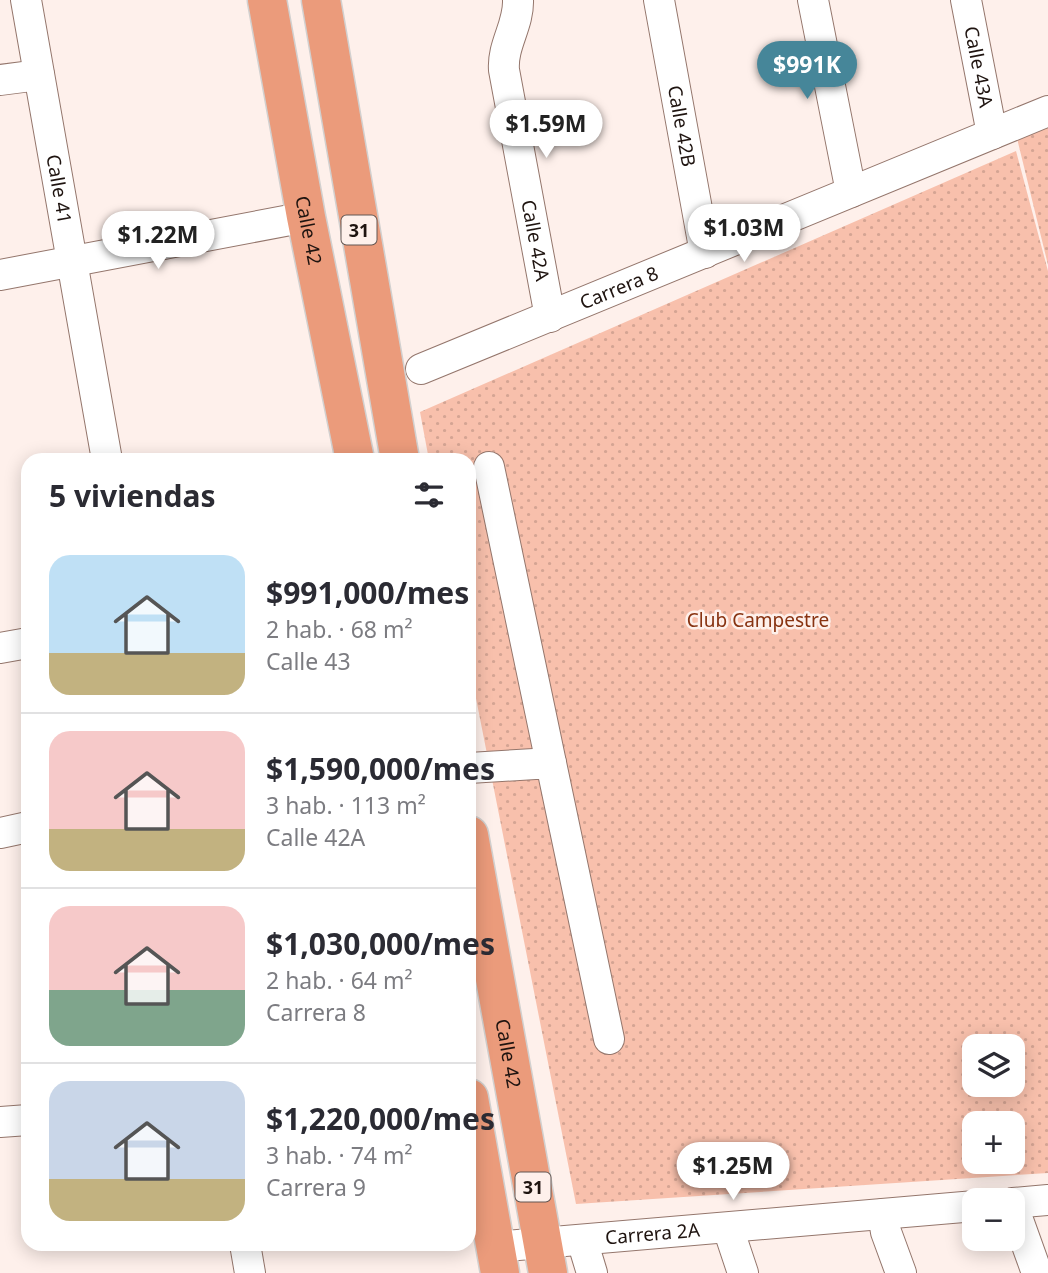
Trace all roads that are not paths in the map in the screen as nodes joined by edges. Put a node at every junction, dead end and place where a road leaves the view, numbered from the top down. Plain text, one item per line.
1 (26, 0) edge
2 (268, 0) edge
3 (321, 0) edge
4 (659, 0) edge
5 (813, 0) edge
6 (966, 0) edge
7 (526, 1) edge
8 (39, 75) junction
9 (0, 80) edge
10 (1048, 111) edge
11 (992, 134) junction
12 (851, 192) junction
13 (306, 217) junction
14 (705, 253) junction
15 (72, 261) junction
16 (0, 275) edge
17 (550, 317) junction
18 (421, 369) dead end
19 (106, 453) edge
20 (354, 453) edge
21 (399, 453) edge
22 (489, 467) dead end
23 (21, 644) edge
24 (0, 648) edge
25 (551, 763) junction
26 (476, 768) edge
27 (21, 828) edge
28 (0, 833) edge
29 (476, 873) edge
30 (609, 1040) dead end
31 (21, 1120) edge
32 (0, 1122) edge
33 (476, 1137) edge
34 (1048, 1200) edge
35 (1025, 1203) edge
36 (962, 1207) edge
37 (883, 1214) junction
38 (728, 1228) junction
39 (1025, 1239) edge
40 (582, 1240) junction
41 (246, 1251) edge
42 (546, 1258) edge
43 (498, 1260) edge
44 (250, 1273) edge
45 (592, 1273) edge
46 (743, 1273) edge
47 (901, 1273) edge
48 (1037, 1273) edge

1 - 8 street, Calle 41
2 - 13 main road, Calle 42
3 - 21 main road, 31
4 - 14 street, Calle 42B
5 - 12 street
6 - 11 street, Calle 43A
7 - 17 street, Calle 42A
8 - 9 street
8 - 15 street, Calle 41
10 - 11 street, Carrera 8
11 - 12 street, Carrera 8
12 - 14 street, Carrera 8
13 - 15 street
13 - 20 main road, Calle 42
14 - 17 street, Carrera 8
15 - 16 street
15 - 19 street, Calle 41
17 - 18 street, Carrera 8
22 - 25 street
23 - 24 street
25 - 26 street
25 - 30 street
27 - 28 street
29 - 42 main road, Calle 42 / 31
31 - 32 street
33 - 43 main road, 31
34 - 35 street
36 - 37 street, Carrera 2A
37 - 38 street, Carrera 2A
37 - 47 street
38 - 40 street, Carrera 2A
38 - 46 street
39 - 48 street
40 - 42 street, Carrera 2A
40 - 45 street
41 - 44 street
42 - 43 street, Carrera 2A

